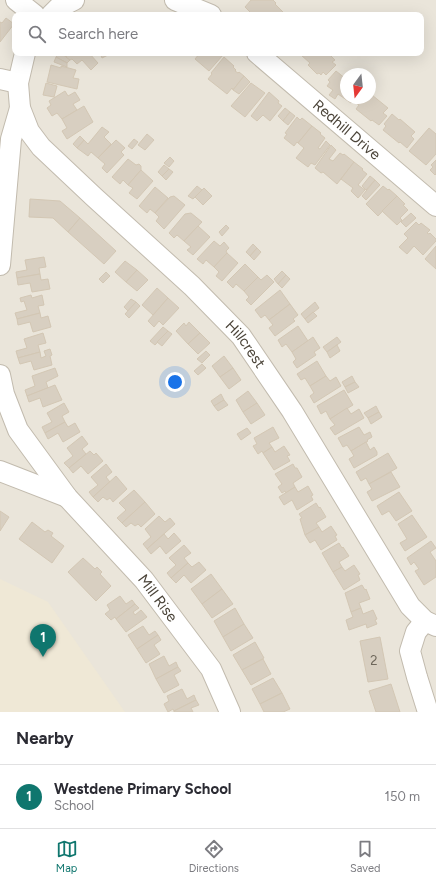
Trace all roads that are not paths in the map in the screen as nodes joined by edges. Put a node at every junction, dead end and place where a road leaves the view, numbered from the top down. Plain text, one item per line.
1 (16, 0) edge
2 (74, 0) edge
3 (175, 0) edge
4 (208, 10) edge
5 (31, 12) edge
6 (54, 12) edge
7 (23, 56) edge
8 (261, 56) edge
9 (9, 81) edge
10 (20, 108) junction
11 (41, 148) junction
12 (9, 159) junction
13 (436, 206) edge
14 (0, 265) edge
15 (0, 375) edge
16 (36, 455) junction
17 (7, 474) edge
18 (67, 497) junction
19 (430, 623) edge
20 (230, 712) edge
21 (428, 712) edge

1 - 5 street
2 - 6 street
3 - 4 street
7 - 9 street
8 - 13 street, Redhill Drive
9 - 10 street
10 - 11 street, Hillcrest
10 - 12 street
11 - 12 street
11 - 19 street, Hillcrest
12 - 14 street
15 - 16 street, Mill Rise
16 - 17 street
16 - 18 street, Mill Rise
17 - 18 street
18 - 20 street, Mill Rise
19 - 21 street

